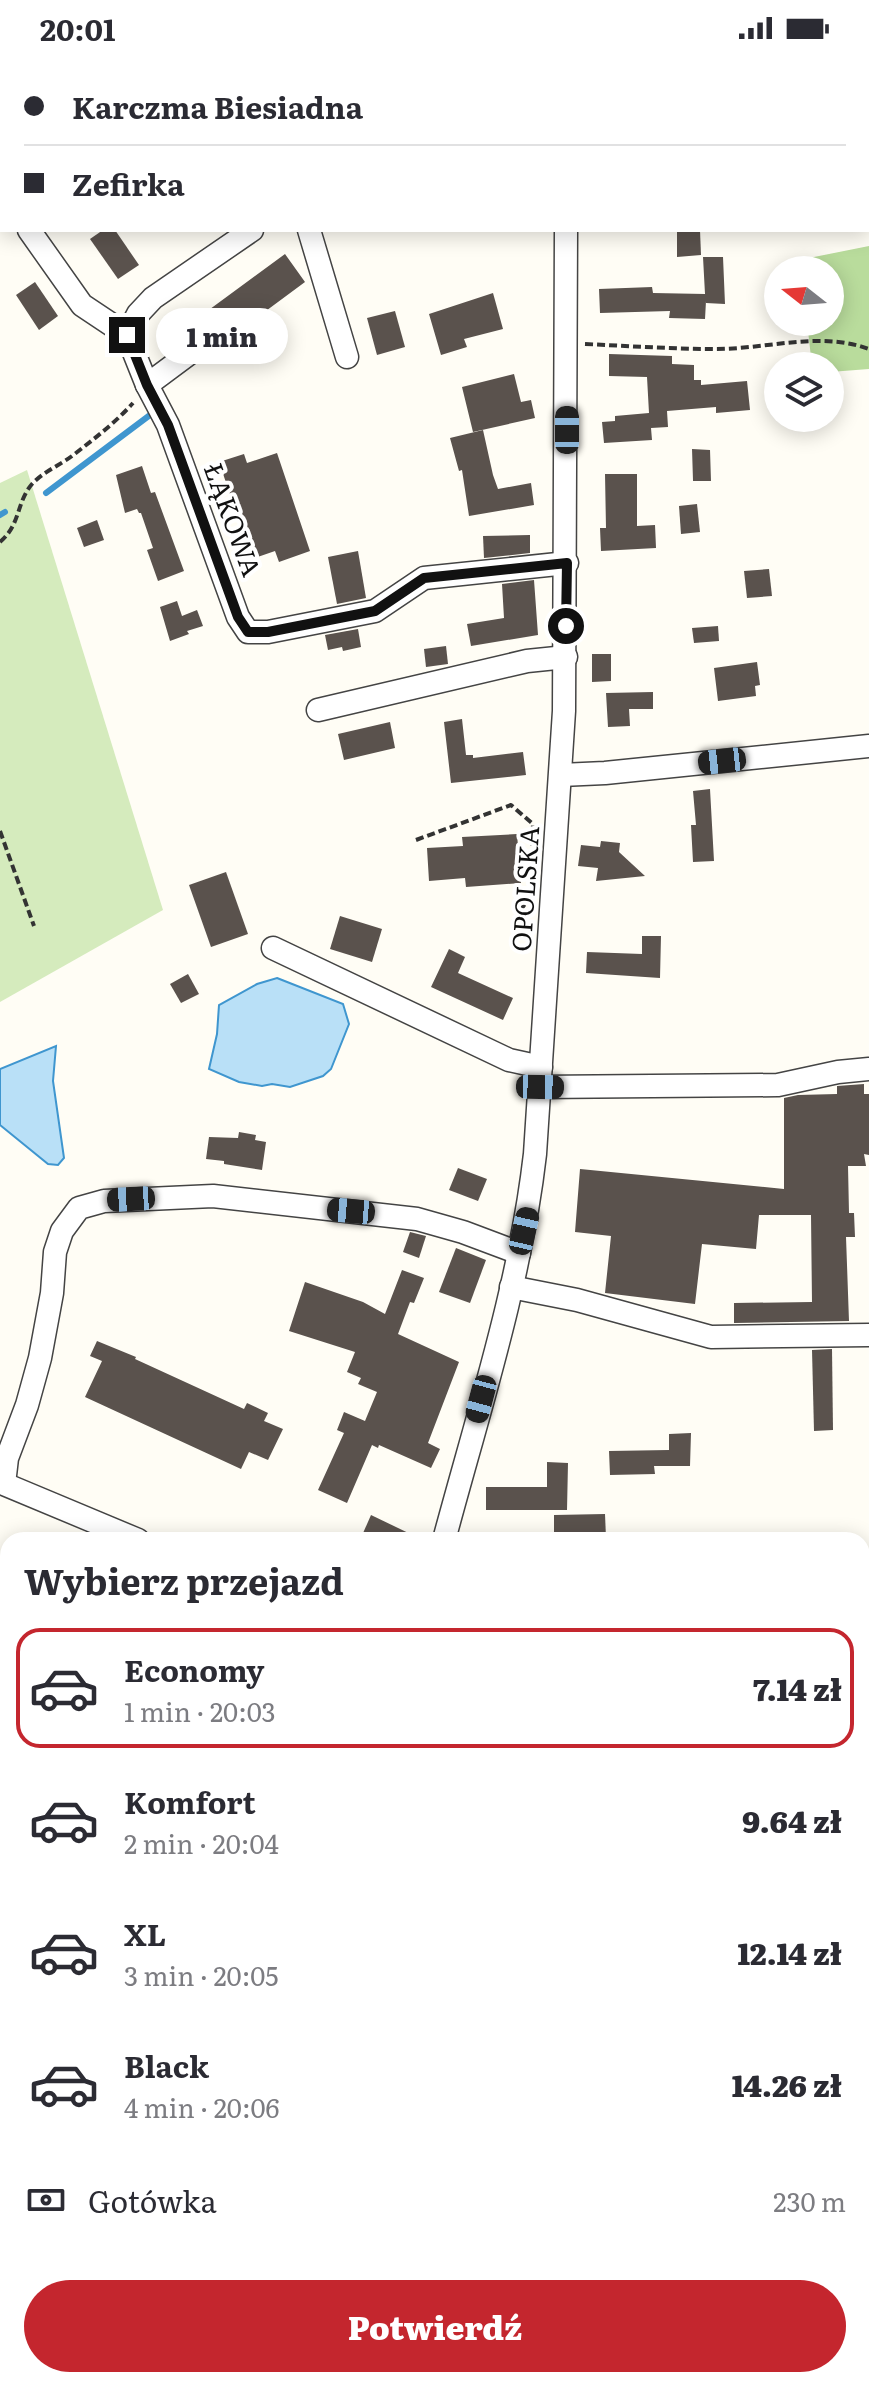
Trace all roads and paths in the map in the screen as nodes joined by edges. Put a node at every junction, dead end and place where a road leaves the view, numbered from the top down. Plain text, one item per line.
1 (30, 232) edge
2 (249, 232) edge
3 (310, 232) edge
4 (566, 232) edge
5 (127, 335) junction
6 (566, 344) junction
7 (869, 349) edge
8 (194, 350) dead end
9 (347, 357) dead end
10 (147, 385) junction
11 (0, 542) edge
12 (567, 563) junction
13 (566, 657) junction
14 (318, 710) dead end
15 (869, 746) edge
16 (561, 775) junction
17 (0, 831) edge
18 (416, 840) dead end
19 (531, 866) dead end
20 (531, 888) dead end
21 (513, 921) dead end
22 (34, 926) dead end
23 (273, 948) dead end
24 (869, 1069) edge
25 (541, 1077) junction
26 (519, 1253) junction
27 (511, 1287) junction
28 (869, 1335) edge
29 (119, 1532) edge
30 (446, 1532) edge

1 - 5 street
2 - 5 street
3 - 9 street
4 - 6 street, OPOLSKA
5 - 10 street, ŁĄKOWA
6 - 7 path
6 - 12 street, OPOLSKA
8 - 10 street
10 - 11 path
10 - 12 street, ŁĄKOWA
12 - 13 street, OPOLSKA
13 - 14 street
13 - 16 street, OPOLSKA
15 - 16 street
16 - 25 street, OPOLSKA
17 - 22 path
18 - 19 path
20 - 21 path
23 - 25 street
24 - 25 street
25 - 26 street, OPOLSKA
26 - 27 street, OPOLSKA
26 - 29 street
27 - 28 street
27 - 30 street, OPOLSKA

